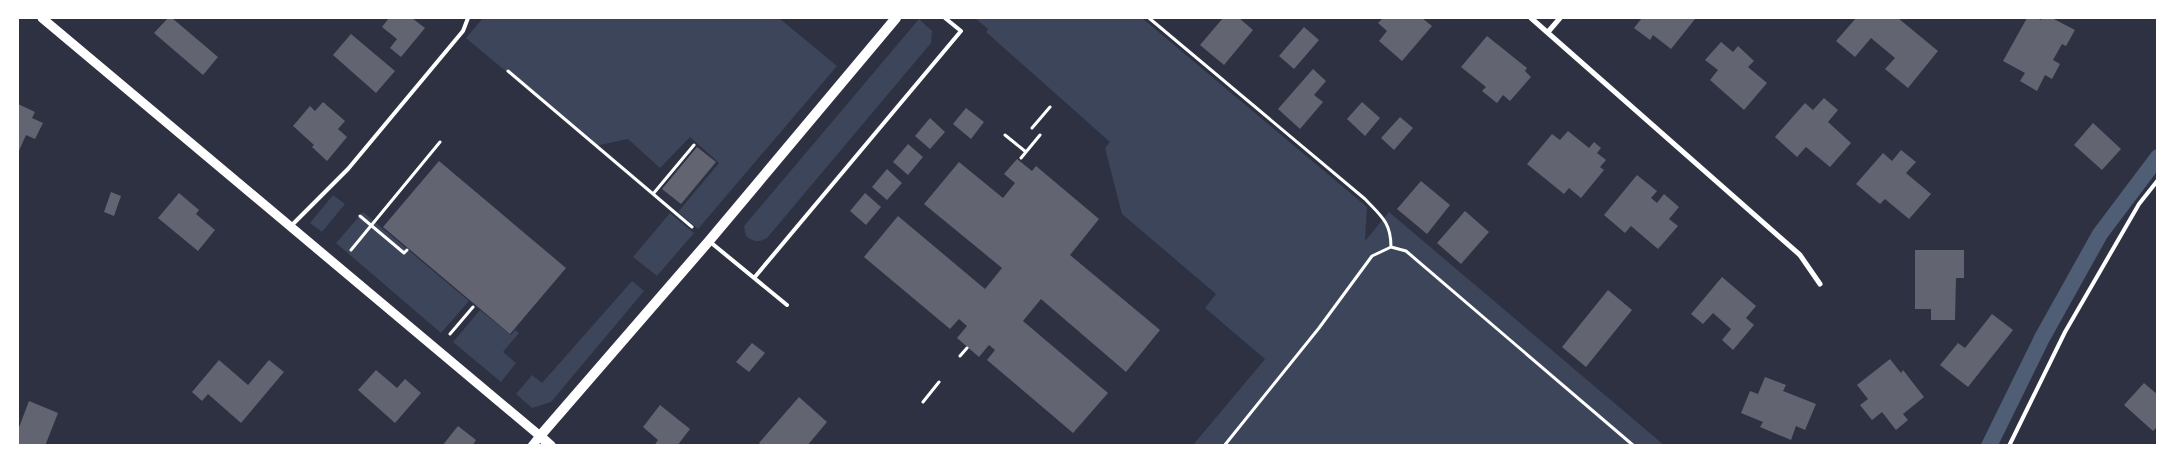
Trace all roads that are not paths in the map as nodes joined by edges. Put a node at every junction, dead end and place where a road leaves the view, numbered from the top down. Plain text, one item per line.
1 (42, 18) edge
2 (468, 18) edge
3 (896, 18) edge
4 (945, 18) edge
5 (1531, 18) edge
6 (1560, 18) edge
7 (1548, 32) junction
8 (2158, 180) edge
9 (291, 226) junction
10 (709, 241) junction
11 (754, 278) junction
12 (1820, 284) dead end
13 (786, 305) dead end
14 (540, 436) junction
15 (532, 446) edge
16 (551, 446) edge
17 (2009, 446) edge

1 - 9 street
2 - 9 lane
3 - 10 main road
4 - 11 lane
5 - 7 street
6 - 7 street
7 - 12 street
8 - 17 lane
9 - 14 street
10 - 11 lane
10 - 14 main road
11 - 13 lane
14 - 15 street
14 - 16 main road

